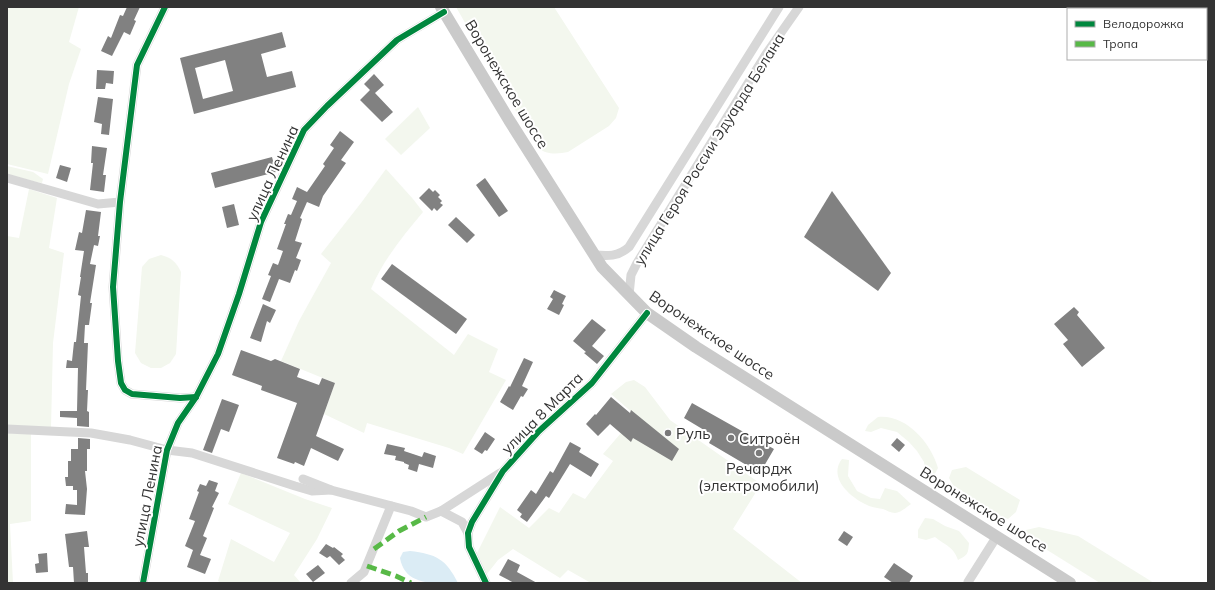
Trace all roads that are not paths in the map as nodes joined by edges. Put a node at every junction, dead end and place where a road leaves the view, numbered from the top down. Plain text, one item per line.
1 (165, 7) edge
2 (779, 7) edge
3 (799, 7) edge
4 (443, 10) edge
5 (7, 178) edge
6 (120, 202) junction
7 (594, 254) junction
8 (629, 294) junction
9 (647, 313) junction
10 (196, 397) junction
11 (7, 429) edge
12 (167, 450) junction
13 (503, 471) junction
14 (303, 478) dead end
15 (331, 490) junction
16 (391, 506) junction
17 (441, 511) junction
18 (468, 533) junction
19 (997, 536) junction
20 (144, 583) edge
21 (351, 583) edge
22 (486, 583) edge
23 (969, 583) edge
24 (1070, 583) edge

1 - 6 street
2 - 7 street, улица Героя России Эдуарда Белана
3 - 8 street, улица Героя России Эдуарда Белана
4 - 7 main road, Воронежское шоссе
4 - 10 street, улица Ленина
5 - 6 street
6 - 10 street
7 - 8 main road, Воронежское шоссе
8 - 9 main road, Воронежское шоссе
9 - 13 street, улица 8 Марта
9 - 19 main road, Воронежское шоссе
10 - 12 street, улица Ленина
11 - 12 street
12 - 15 street
12 - 20 street, улица Ленина
13 - 17 street
13 - 18 street, улица 8 Марта
14 - 15 street
15 - 16 street
16 - 17 street
16 - 21 street
17 - 18 street
18 - 22 street
19 - 23 street
19 - 24 main road, Воронежское шоссе

